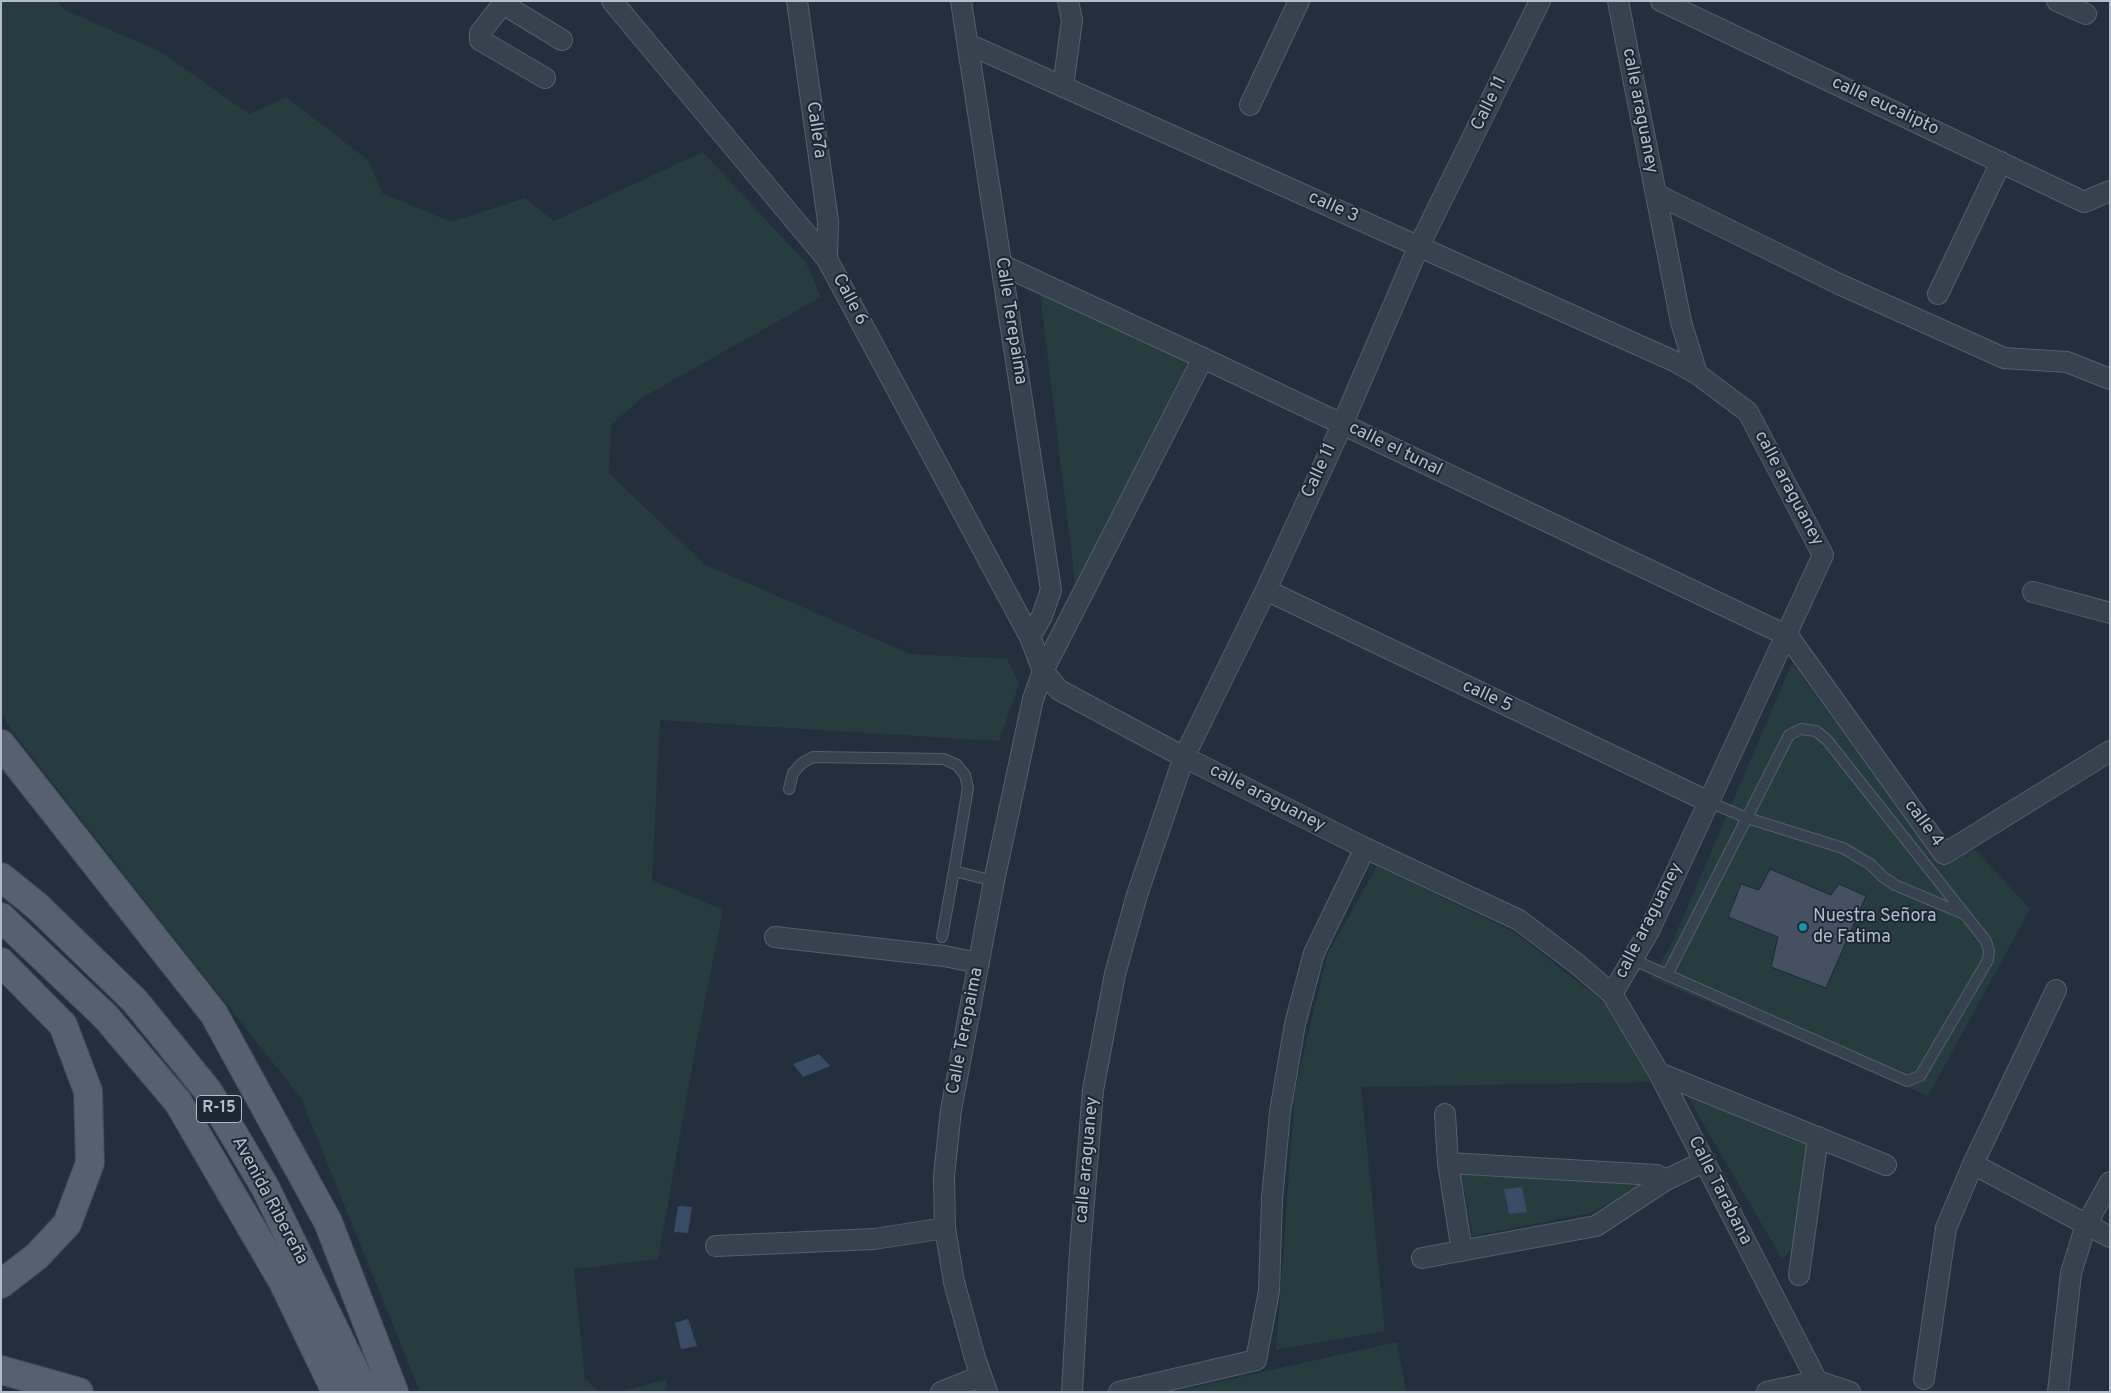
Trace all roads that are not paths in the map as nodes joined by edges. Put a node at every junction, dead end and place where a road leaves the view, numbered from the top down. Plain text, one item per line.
1 (612, 1) edge
2 (798, 1) edge
3 (962, 1) edge
4 (1083, 1) edge
5 (1300, 1) edge
6 (1540, 1) edge
7 (1618, 1) edge
8 (1661, 1) edge
9 (2057, 1) edge
10 (504, 2) edge
11 (1070, 10) edge
12 (2086, 14) dead end
13 (562, 40) dead end
14 (968, 44) junction
15 (545, 78) dead end
16 (1063, 87) junction
17 (1250, 104) dead end
18 (2001, 162) junction
19 (2110, 191) edge
20 (1656, 194) junction
21 (1418, 248) junction
22 (827, 259) junction
23 (1002, 265) junction
24 (1938, 294) dead end
25 (1203, 358) junction
26 (1697, 374) junction
27 (2110, 379) edge
28 (1342, 425) junction
29 (1266, 590) junction
30 (2033, 592) dead end
31 (2110, 613) edge
32 (1788, 636) junction
33 (1030, 637) junction
34 (1043, 671) junction
35 (1, 744) edge
36 (2110, 751) edge
37 (1184, 757) junction
38 (789, 789) dead end
39 (1709, 802) junction
40 (1747, 818) junction
41 (1365, 848) junction
42 (954, 871) junction
43 (1, 877) edge
44 (994, 881) junction
45 (1965, 914) junction
46 (1, 917) edge
47 (775, 937) dead end
48 (942, 937) dead end
49 (1632, 959) junction
50 (1, 962) edge
51 (979, 963) junction
52 (1668, 975) junction
53 (2056, 990) dead end
54 (1612, 994) junction
55 (1659, 1073) junction
56 (1445, 1114) dead end
57 (1818, 1138) junction
58 (1704, 1162) junction
59 (1448, 1163) junction
60 (1972, 1164) junction
61 (1886, 1165) dead end
62 (1666, 1180) junction
63 (2110, 1182) edge
64 (2086, 1225) junction
65 (945, 1228) junction
66 (2110, 1237) edge
67 (716, 1246) dead end
68 (1462, 1251) junction
69 (1422, 1258) dead end
70 (1799, 1275) dead end
71 (1, 1284) edge
72 (1, 1370) edge
73 (1924, 1379) dead end
74 (984, 1384) edge
75 (1819, 1386) edge
76 (79, 1392) edge
77 (336, 1392) edge
78 (365, 1392) edge
79 (394, 1392) edge
80 (941, 1392) edge
81 (1072, 1392) edge
82 (1119, 1392) edge
83 (1766, 1392) edge
84 (1850, 1392) edge
85 (2058, 1392) edge

1 - 22 street, Calle 6
2 - 22 street, Calle7a
3 - 14 street, Calle Terepaima
4 - 11 street
5 - 17 street
6 - 21 street, Calle 11
7 - 20 street, calle araguaney
8 - 18 street, calle eucalipto
9 - 12 street
10 - 13 street
10 - 15 street
11 - 16 street
14 - 16 street, calle 3
14 - 23 street, Calle Terepaima
16 - 21 street, calle 3
18 - 19 street, calle eucalipto
18 - 24 street
20 - 26 street, calle araguaney
20 - 27 street
21 - 26 street, calle 3
21 - 28 street, Calle 11
22 - 33 street, Calle 6
23 - 25 street, calle el tunal
23 - 33 street, Calle Terepaima
25 - 28 street, calle el tunal
25 - 34 street, Calle Terepaima
26 - 32 street, calle araguaney
28 - 29 street, Calle 11
28 - 32 street, calle el tunal
29 - 37 street, Calle 11
29 - 39 street, calle 5
30 - 31 street
32 - 36 street, calle 4
32 - 39 street, calle araguaney
33 - 34 street
34 - 37 street
34 - 44 street, Calle Terepaima
35 - 79 main road
37 - 41 street, calle araguaney
37 - 81 street, calle araguaney
38 - 42 lane
39 - 40 lane
39 - 49 street, calle araguaney
40 - 45 lane
40 - 45 lane
40 - 52 lane
41 - 54 street, calle araguaney
41 - 82 street
42 - 44 lane
42 - 48 lane
43 - 78 main road, Avenida Ribereña / R-15
44 - 51 street, Calle Terepaima
45 - 52 lane
46 - 77 main road, Avenida Ribereña / R-15
47 - 51 street
49 - 52 lane
49 - 54 street, calle araguaney
50 - 71 main road
51 - 65 street, Calle Terepaima
53 - 60 street
54 - 55 street, Calle Tarabana
55 - 57 street
55 - 58 street, Calle Tarabana
56 - 59 street
57 - 61 street
57 - 70 street
58 - 62 street
58 - 75 street, Calle Tarabana
59 - 62 street
59 - 68 street
60 - 64 street
60 - 73 street
62 - 68 street
63 - 64 street
64 - 66 street
64 - 85 street
65 - 67 street
65 - 74 street, Calle Terepaima
68 - 69 street
72 - 76 main road
74 - 80 street
75 - 83 street
75 - 84 street

